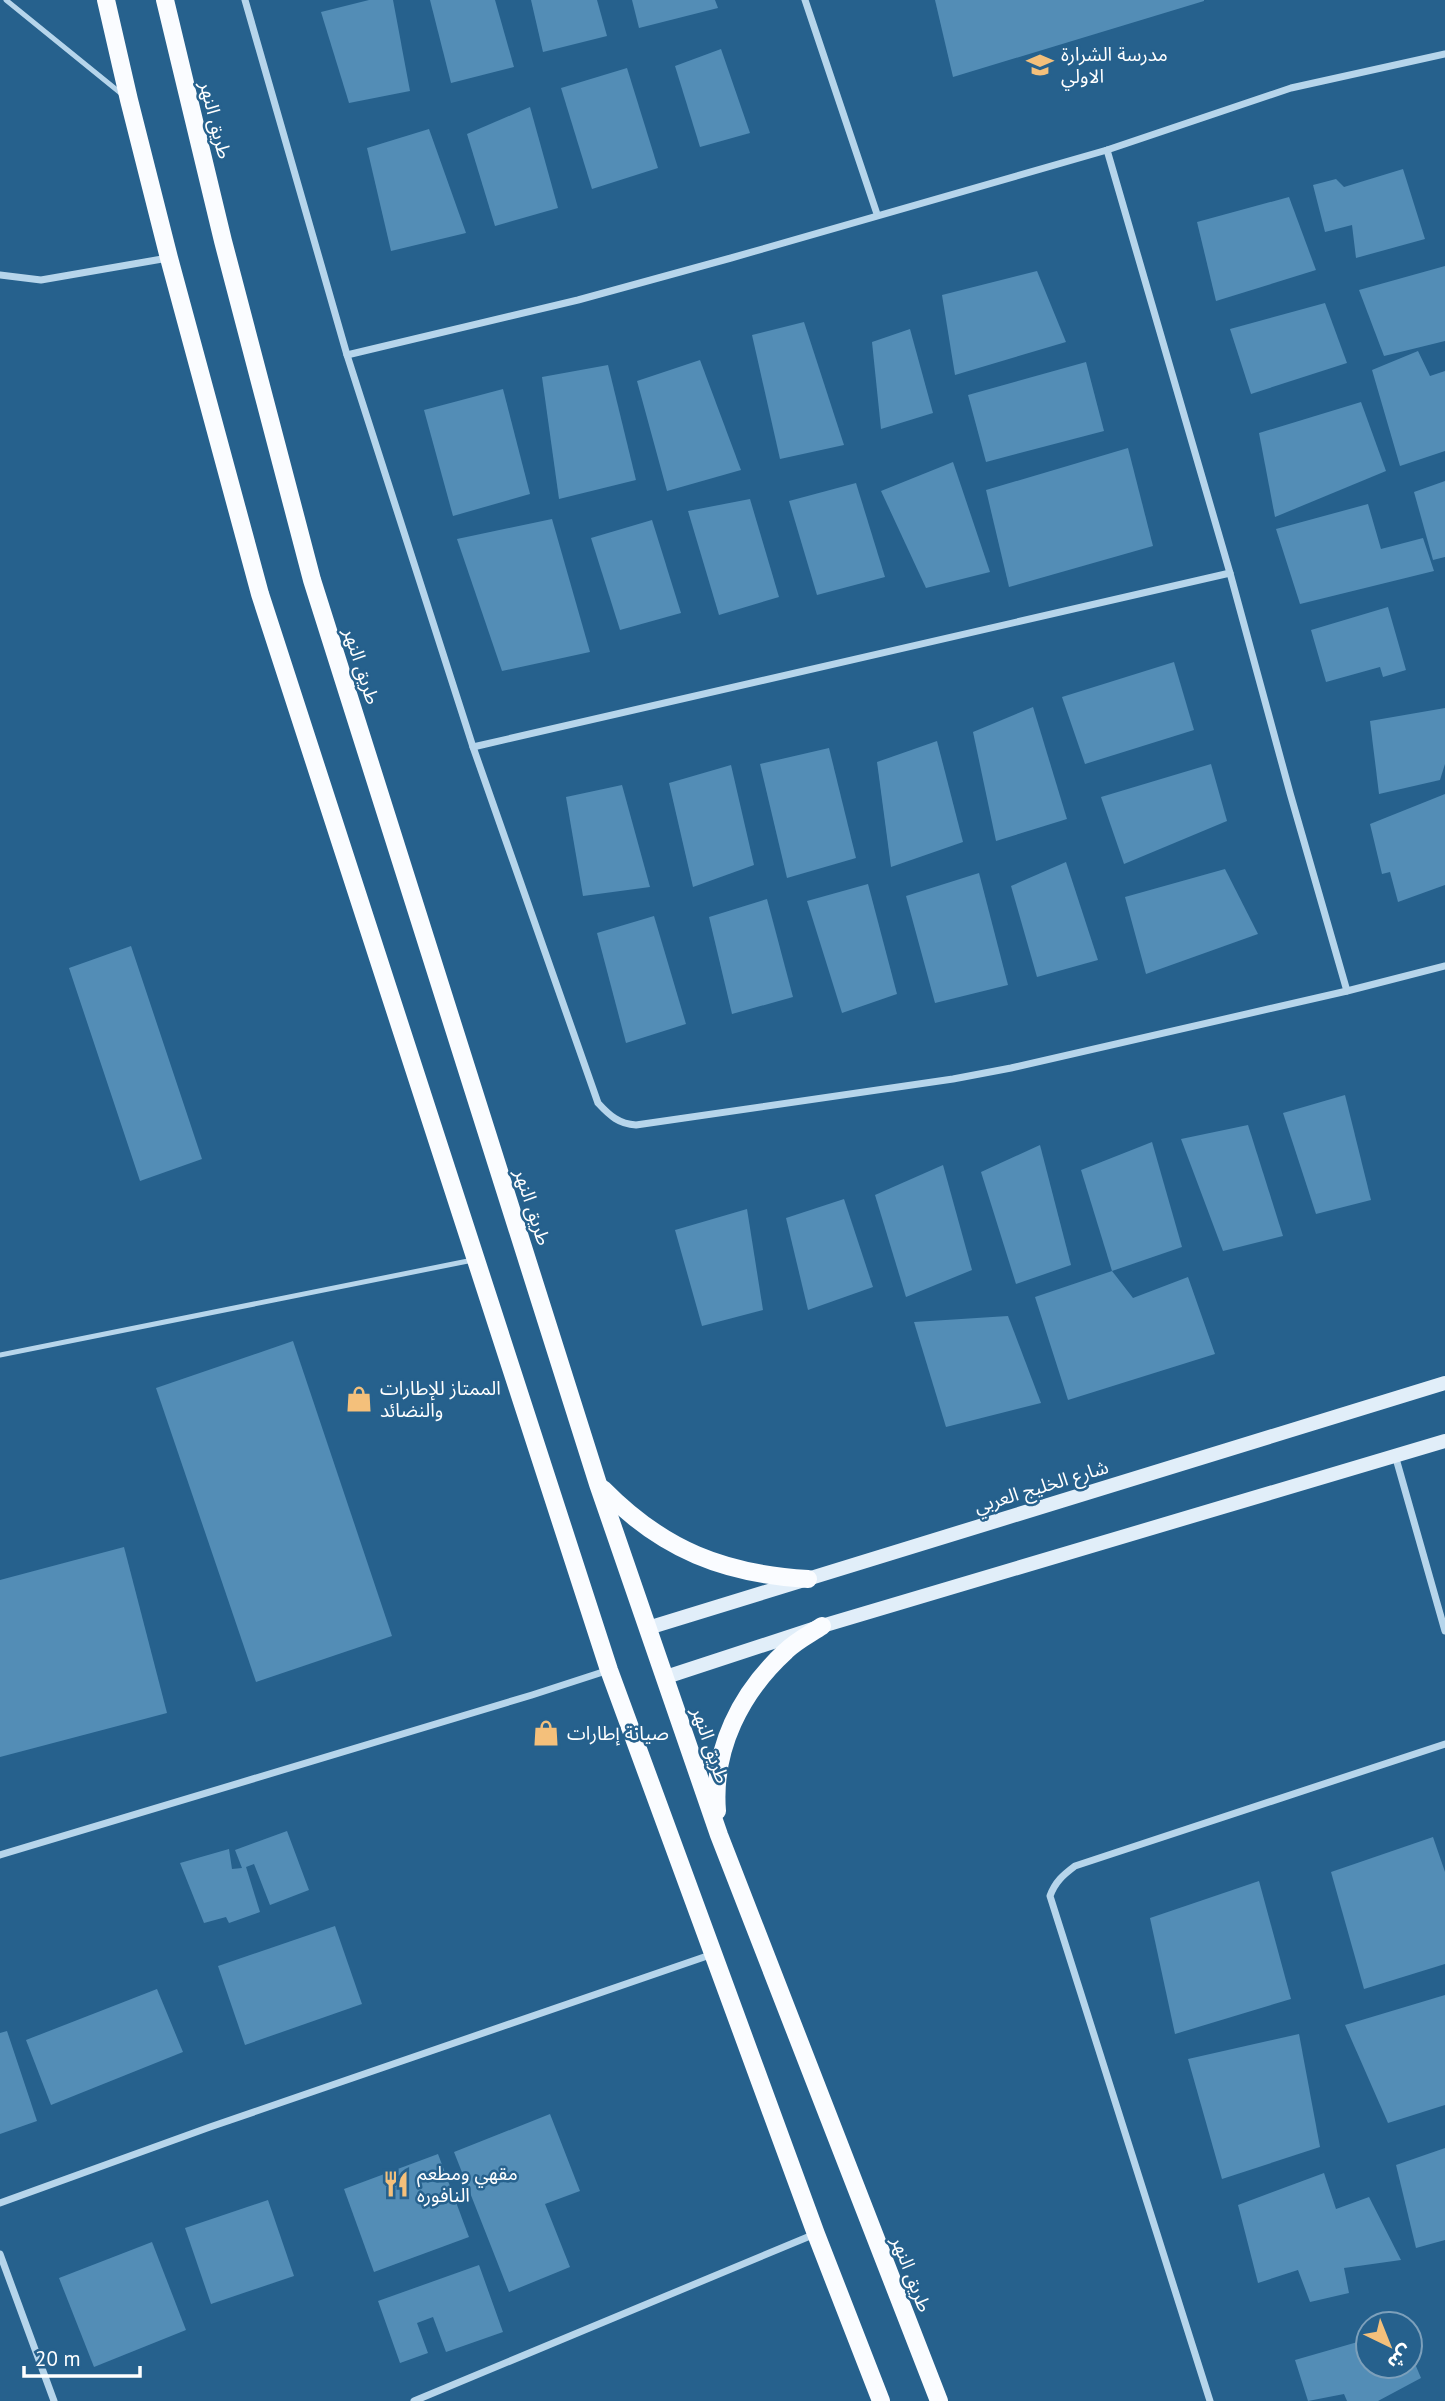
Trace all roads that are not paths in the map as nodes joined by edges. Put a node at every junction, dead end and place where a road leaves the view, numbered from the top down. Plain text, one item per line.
1 (6, 0) edge
2 (106, 0) edge
3 (165, 0) edge
4 (246, 0) edge
5 (805, 0) edge
6 (1445, 54) edge
7 (129, 100) junction
8 (1107, 150) junction
9 (877, 214) junction
10 (169, 258) junction
11 (0, 275) edge
12 (347, 355) junction
13 (1230, 573) junction
14 (473, 747) junction
15 (1445, 965) edge
16 (1347, 991) junction
17 (476, 1259) junction
18 (0, 1354) edge
19 (1445, 1383) edge
20 (1445, 1441) edge
21 (1395, 1455) junction
22 (598, 1484) junction
23 (808, 1579) junction
24 (822, 1626) junction
25 (648, 1628) junction
26 (1445, 1631) edge
27 (609, 1670) junction
28 (666, 1677) junction
29 (1445, 1744) edge
30 (719, 1835) junction
31 (0, 1855) edge
32 (713, 1954) junction
33 (0, 2203) edge
34 (816, 2234) junction
35 (0, 2254) edge
36 (54, 2401) edge
37 (414, 2401) edge
38 (881, 2401) edge
39 (939, 2401) edge
40 (1210, 2401) edge

1 - 7 lane
2 - 7 main road
3 - 22 main road, طريق النهر
4 - 12 street
5 - 9 street
6 - 8 street
7 - 10 main road
8 - 9 street
8 - 13 street
9 - 12 street
10 - 11 street
10 - 17 main road
12 - 14 street
13 - 14 street
13 - 16 street
14 - 16 street
15 - 16 street
17 - 18 lane
17 - 27 main road
19 - 23 main road, شارع الخليج العربي
20 - 21 main road
21 - 24 main road
21 - 26 street
22 - 23 main road
22 - 25 main road, طريق النهر
23 - 25 main road, شارع الخليج العربي
24 - 28 main road
24 - 30 main road
25 - 28 main road, طريق النهر
27 - 31 street
27 - 32 main road
28 - 30 main road, طريق النهر
29 - 40 street
30 - 39 main road, طريق النهر
32 - 33 street
32 - 34 main road
34 - 37 street
34 - 38 main road
35 - 36 street

